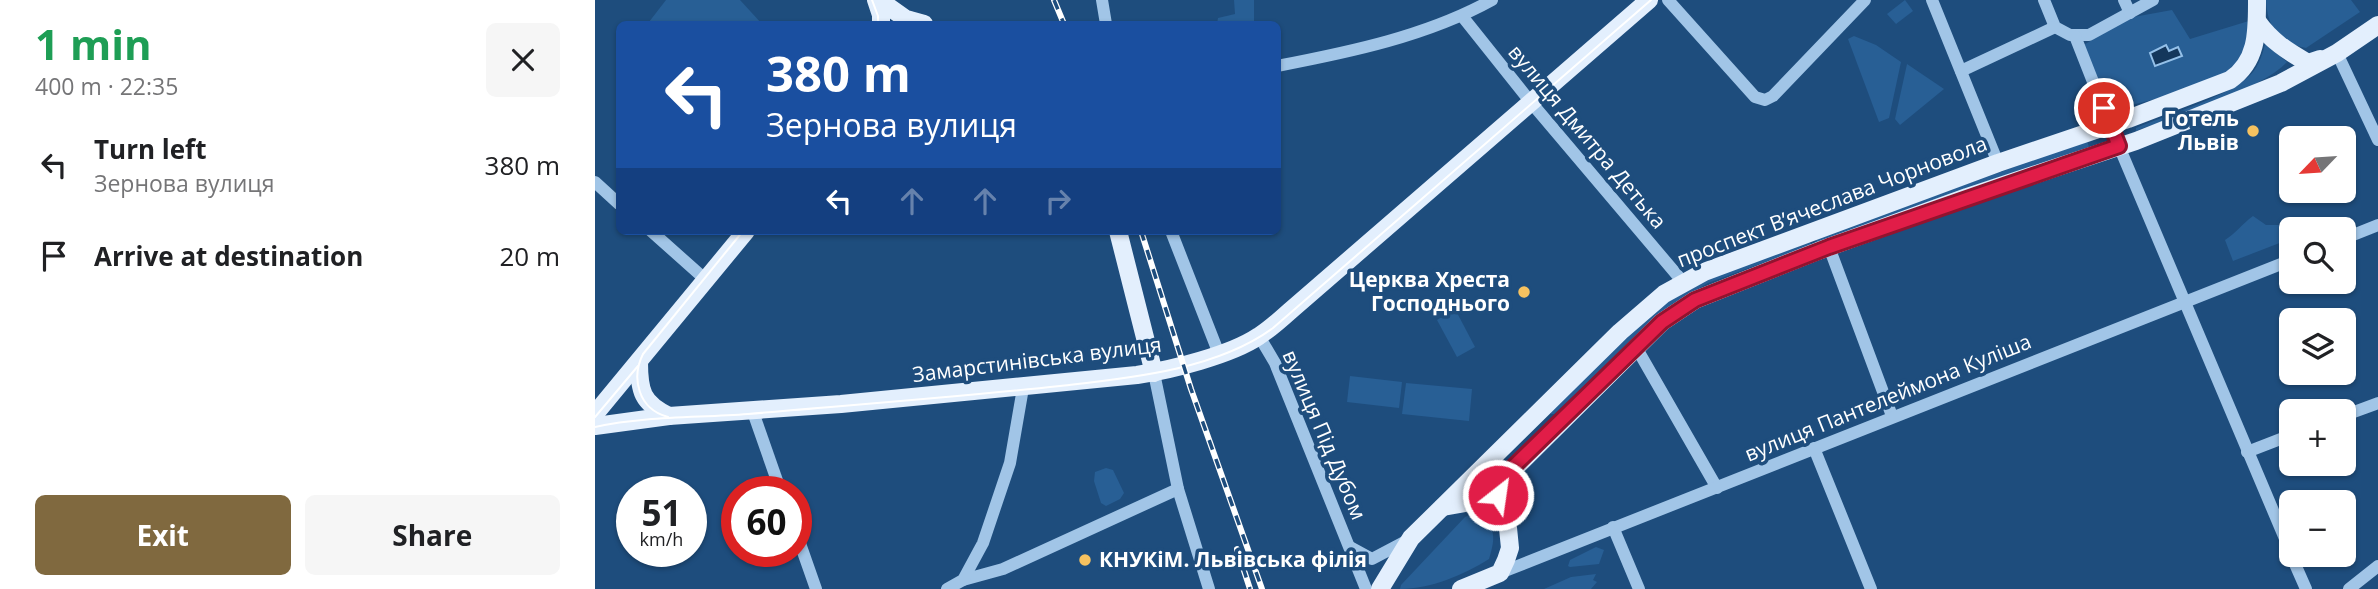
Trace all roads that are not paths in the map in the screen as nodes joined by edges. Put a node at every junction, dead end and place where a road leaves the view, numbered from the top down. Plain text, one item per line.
1 (877, 0) edge
2 (1102, 0) edge
3 (1492, 0) edge
4 (1649, 0) edge
5 (1668, 0) edge
6 (1865, 0) edge
7 (1932, 0) edge
8 (2043, 0) edge
9 (2124, 0) edge
10 (2154, 0) edge
11 (2257, 0) edge
12 (2130, 13) junction
13 (1462, 16) junction
14 (881, 21) edge
15 (913, 21) edge
16 (1106, 21) edge
17 (2257, 21) junction
18 (2378, 25) edge
19 (2055, 27) junction
20 (2075, 36) junction
21 (2337, 53) junction
22 (1281, 65) edge
23 (1961, 71) junction
24 (1530, 101) junction
25 (2110, 125) junction
26 (2378, 140) edge
27 (2119, 146) junction
28 (1998, 163) junction
29 (595, 182) edge
30 (616, 201) edge
31 (2378, 225) edge
32 (2356, 234) edge
33 (656, 235) edge
34 (743, 235) edge
35 (1119, 235) edge
36 (1173, 235) edge
37 (1829, 247) junction
38 (2279, 265) edge
39 (706, 279) junction
40 (1683, 282) junction
41 (2185, 300) junction
42 (1259, 336) junction
43 (1636, 347) junction
44 (1219, 354) junction
45 (639, 362) junction
46 (1154, 373) junction
47 (1023, 388) junction
48 (2378, 403) edge
49 (2356, 411) edge
50 (753, 412) junction
51 (595, 414) edge
52 (669, 416) junction
53 (1892, 416) junction
54 (595, 426) edge
55 (2279, 440) edge
56 (1814, 448) junction
57 (2247, 452) junction
58 (775, 476) edge
59 (1717, 488) junction
60 (1178, 489) junction
61 (1443, 508) junction
62 (1499, 511) junction
63 (2279, 526) edge
64 (1613, 527) junction
65 (1411, 538) junction
66 (1350, 547) junction
67 (2378, 566) edge
68 (808, 567) edge
69 (2297, 567) edge
70 (1500, 573) junction
71 (963, 580) junction
72 (816, 589) edge
73 (947, 589) edge
74 (1209, 589) edge
75 (1366, 589) edge
76 (1380, 589) edge
77 (1461, 589) edge
78 (1639, 589) edge
79 (1871, 589) edge
80 (2306, 589) edge
81 (2349, 589) edge

1 - 14 main road
1 - 15 main road
2 - 16 street
3 - 13 street
4 - 24 main road, Замарстинівська вулиця
5 - 6 street
7 - 23 street
8 - 19 street
9 - 12 street
10 - 12 street
11 - 17 main road
12 - 20 street
13 - 22 street
13 - 24 street, вулиця Дмитра Детька
17 - 21 main road
17 - 25 main road, проспект Вʼячеслава Чорновола
18 - 21 main road, проспект Вʼячеслава Чорновола
19 - 20 street
19 - 23 street
20 - 25 street
21 - 26 street
21 - 27 main road, проспект Вʼячеслава Чорновола
23 - 28 street
24 - 40 street, вулиця Дмитра Детька
24 - 42 main road, Замарстинівська вулиця
25 - 27 street
25 - 28 main road, проспект Вʼячеслава Чорновола
27 - 37 main road, проспект Вʼячеслава Чорновола
27 - 41 street
28 - 40 main road, проспект Вʼячеслава Чорновола
29 - 30 street
31 - 32 street
33 - 39 street
34 - 39 main road
35 - 46 main road
36 - 44 street
37 - 43 main road, проспект Вʼячеслава Чорновола
37 - 53 street
38 - 41 street, вулиця Пантелеймона Куліша
39 - 45 main road
40 - 61 main road, проспект Вʼячеслава Чорновола
41 - 53 street, вулиця Пантелеймона Куліша
41 - 57 street
42 - 44 main road, Замарстинівська вулиця
42 - 66 street, вулиця Під Дубом
43 - 59 street
43 - 62 main road, проспект Вʼячеслава Чорновола
44 - 46 main road, Замарстинівська вулиця
45 - 51 main road
45 - 52 main road
46 - 47 main road, Замарстинівська вулиця
46 - 60 street
47 - 50 main road, Замарстинівська вулиця
47 - 71 street
48 - 49 street
50 - 52 main road, Замарстинівська вулиця
50 - 58 street
52 - 54 main road, Замарстинівська вулиця
53 - 56 street, вулиця Пантелеймона Куліша
55 - 57 street
56 - 59 street, вулиця Пантелеймона Куліша
56 - 79 street
57 - 63 street
59 - 64 street, вулиця Пантелеймона Куліша
60 - 71 street
60 - 74 street
61 - 62 main road
61 - 65 main road, проспект Вʼячеслава Чорновола
62 - 70 main road
64 - 70 street, вулиця Пантелеймона Куліша
64 - 78 street
65 - 66 street, проспект Вʼячеслава Чорновола
65 - 76 main road, проспект Вʼячеслава Чорновола
66 - 75 street, вулиця Під Дубом
67 - 81 street
68 - 72 street
69 - 80 street
70 - 77 main road
71 - 73 street

